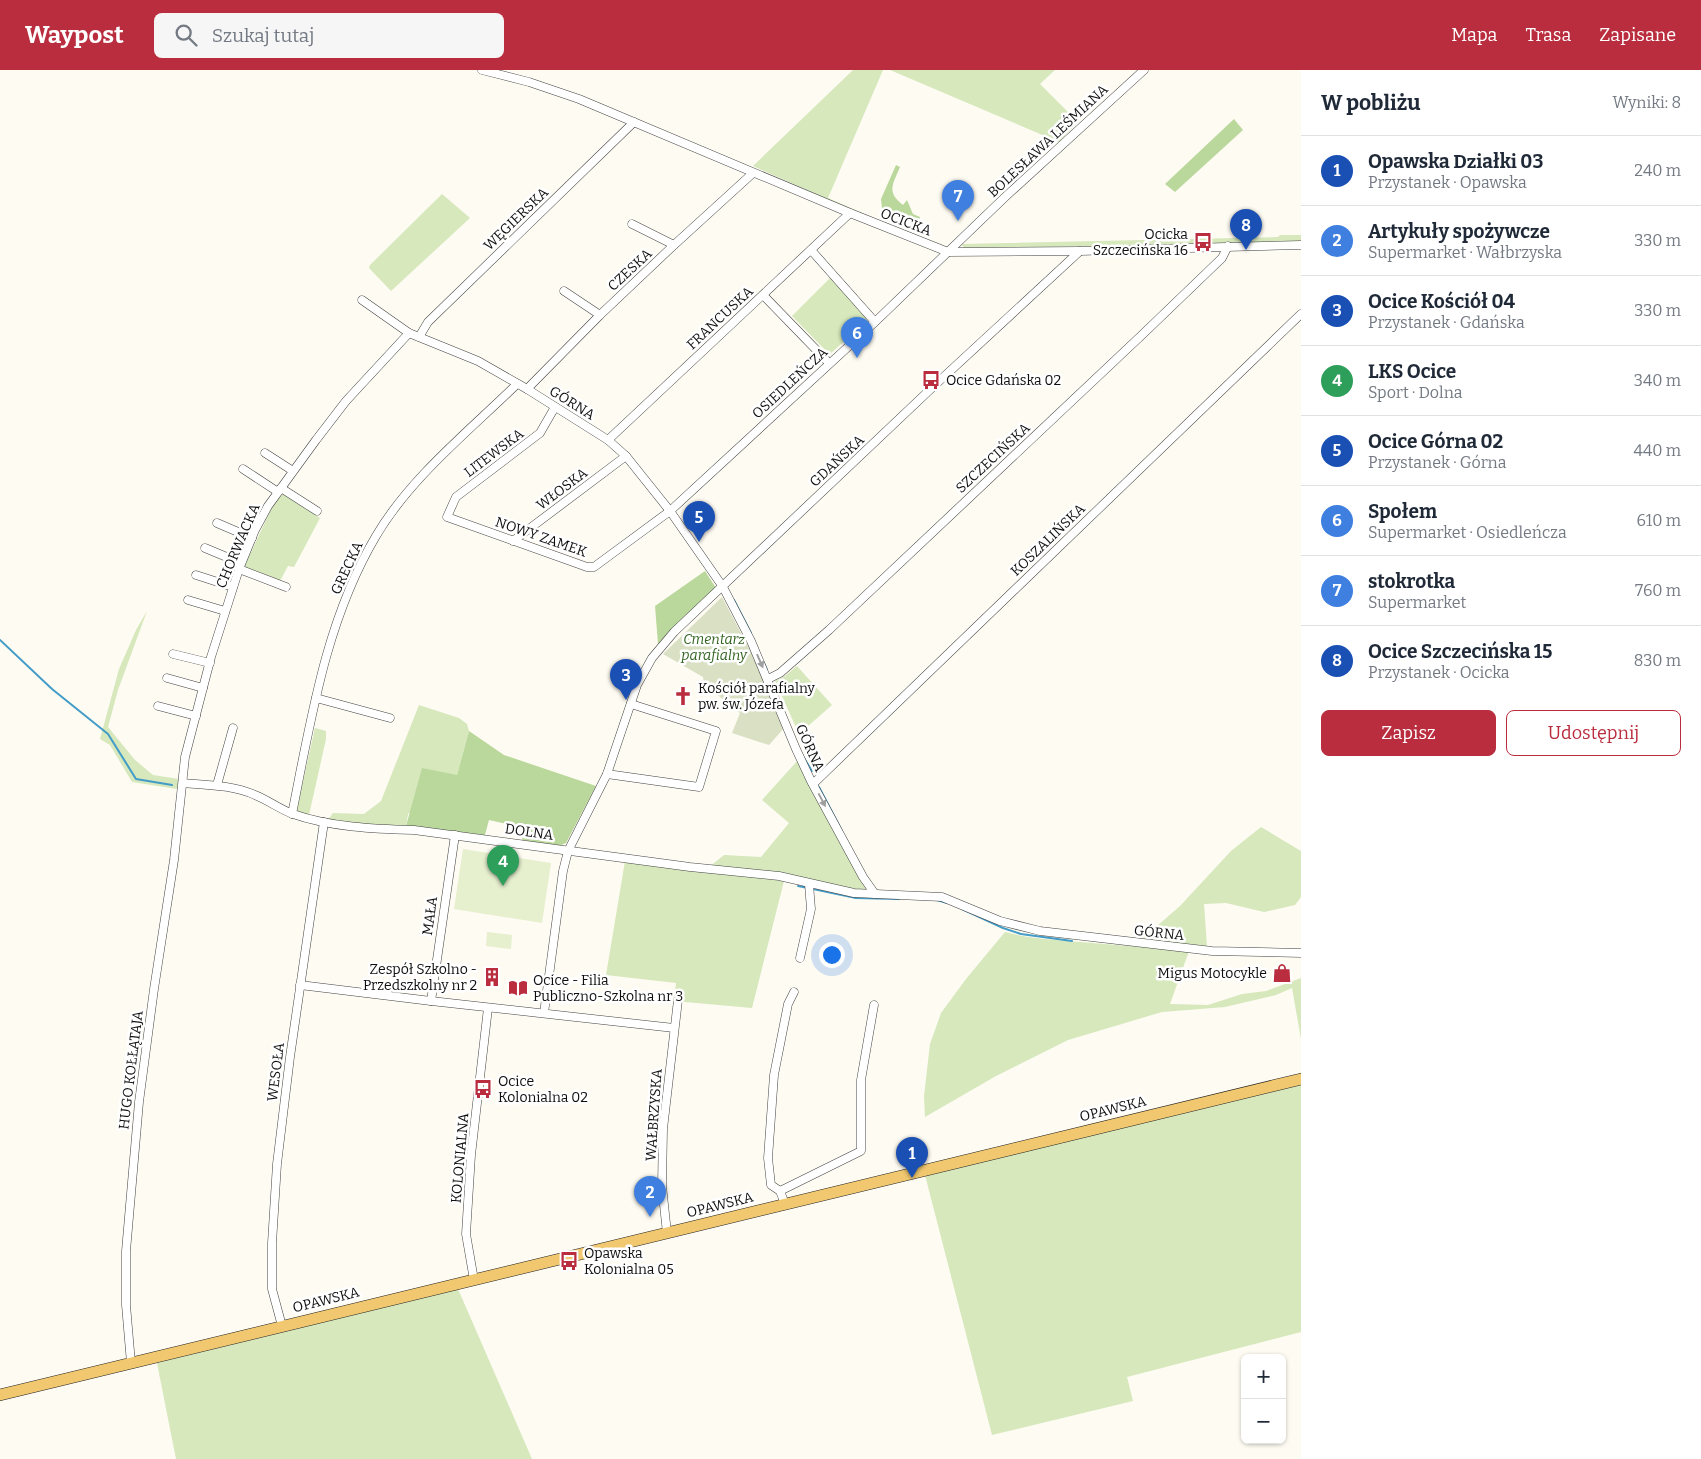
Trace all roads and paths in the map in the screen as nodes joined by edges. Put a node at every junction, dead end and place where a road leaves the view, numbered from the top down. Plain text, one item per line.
1 (482, 70) edge
2 (1144, 70) edge
3 (634, 122) junction
4 (753, 173) junction
5 (850, 213) junction
6 (632, 224) dead end
7 (674, 245) junction
8 (1301, 245) edge
9 (1228, 246) junction
10 (811, 250) junction
11 (1080, 250) junction
12 (948, 252) junction
13 (564, 292) dead end
14 (764, 294) junction
15 (362, 300) dead end
16 (1301, 314) edge
17 (600, 315) junction
18 (875, 322) junction
19 (409, 333) junction
20 (419, 337) junction
21 (829, 363) junction
22 (516, 384) junction
23 (527, 389) junction
24 (555, 407) junction
25 (608, 440) junction
26 (265, 453) dead end
27 (626, 456) junction
28 (243, 469) dead end
29 (293, 471) junction
30 (279, 490) junction
31 (317, 511) dead end
32 (670, 511) junction
33 (447, 517) joint
34 (217, 523) dead end
35 (252, 538) junction
36 (513, 541) junction
37 (205, 548) dead end
38 (240, 566) junction
39 (196, 575) dead end
40 (233, 587) junction
41 (286, 587) dead end
42 (722, 587) junction
43 (188, 600) dead end
44 (225, 611) junction
45 (173, 654) dead end
46 (210, 663) junction
47 (167, 678) dead end
48 (768, 679) junction
49 (203, 688) junction
50 (316, 698) junction
51 (631, 704) junction
52 (158, 706) dead end
53 (196, 716) junction
54 (390, 718) dead end
55 (233, 728) dead end
56 (607, 774) junction
57 (183, 783) junction
58 (813, 784) junction
59 (217, 785) junction
60 (292, 814) junction
61 (324, 822) junction
62 (455, 835) junction
63 (568, 850) junction
64 (809, 888) junction
65 (875, 894) junction
66 (1301, 953) edge
67 (800, 958) dead end
68 (300, 985) junction
69 (794, 992) dead end
70 (678, 1000) dead end
71 (431, 1001) junction
72 (874, 1005) dead end
73 (488, 1008) junction
74 (544, 1014) junction
75 (674, 1028) junction
76 (1301, 1079) edge
77 (780, 1191) junction
78 (785, 1204) junction
79 (667, 1233) junction
80 (474, 1280) junction
81 (282, 1326) junction
82 (132, 1363) junction
83 (0, 1395) edge

1 - 3 street, OCICKA
2 - 12 street, BOLESŁAWA LEŚMIANA
3 - 4 street, OCICKA
3 - 20 street, WĘGIERSKA
4 - 5 street, OCICKA
4 - 7 street, CZESKA
5 - 10 street, FRANCUSKA
5 - 12 street, OCICKA
6 - 7 street
7 - 17 street, CZESKA
8 - 9 street, OCICKA
9 - 11 street, OCICKA
9 - 48 street, SZCZECIŃSKA
10 - 14 street, FRANCUSKA
10 - 18 street
11 - 12 street, OCICKA
11 - 42 street, GDAŃSKA
12 - 18 street, OSIEDLEŃCZA
13 - 17 street
14 - 21 street
14 - 25 street, FRANCUSKA
15 - 19 street, GÓRNA
16 - 58 street, KOSZALIŃSKA
17 - 23 street, CZESKA
18 - 21 street, OSIEDLEŃCZA
19 - 20 street, GÓRNA
19 - 29 street, CHORWACKA
20 - 22 street, GÓRNA
21 - 32 street, OSIEDLEŃCZA
22 - 23 street, GÓRNA
22 - 50 street, GRECKA
23 - 24 street, GÓRNA
24 - 25 street, GÓRNA
24 - 33 street, LITEWSKA
25 - 27 street, GÓRNA
26 - 29 street
27 - 32 street, GÓRNA
27 - 36 street, WŁOSKA
28 - 30 street
29 - 30 street, CHORWACKA
30 - 31 street
30 - 35 street, CHORWACKA
32 - 36 street, NOWY ZAMEK
32 - 42 street, GÓRNA
33 - 36 street, NOWY ZAMEK
34 - 35 street
35 - 38 street, CHORWACKA
37 - 38 street
38 - 40 street, CHORWACKA
38 - 41 street
39 - 40 street
40 - 44 street, CHORWACKA
42 -> 48 street, GÓRNA
42 - 51 street, GDAŃSKA
43 - 44 street
44 - 46 street, CHORWACKA
45 - 46 street
46 - 49 street, CHORWACKA
47 - 49 street
48 - 58 street, GÓRNA
49 - 53 street, CHORWACKA
50 - 54 street
50 - 60 street, GRECKA
51 - 56 street, GDAŃSKA
51 - 56 street
52 - 53 street
53 - 57 street, CHORWACKA
55 - 59 street
56 - 63 street, GDAŃSKA
57 - 59 street, DOLNA
57 - 82 street, HUGO KOŁŁĄTAJA
58 -> 65 street, GÓRNA
59 - 60 street, DOLNA
60 - 61 street, DOLNA
61 - 62 street, DOLNA
61 - 68 street, WESOŁA
62 - 63 street, DOLNA
62 - 71 street, MAŁA
63 - 64 street, DOLNA
63 - 74 street, GDAŃSKA
64 - 65 street, DOLNA
64 - 67 street
65 - 66 street, GÓRNA
68 - 71 street
68 - 81 street, WESOŁA
69 - 77 street
70 - 75 street, WAŁBRZYSKA
71 - 73 street
72 - 77 street
73 - 74 street
73 - 80 street, KOLONIALNA
74 - 75 street
75 - 79 street, WAŁBRZYSKA
76 - 78 main road, OPAWSKA
77 - 78 street
78 - 79 main road, OPAWSKA
79 - 80 main road, OPAWSKA
80 - 81 main road, OPAWSKA
81 - 82 main road, OPAWSKA
82 - 83 main road, OPAWSKA

